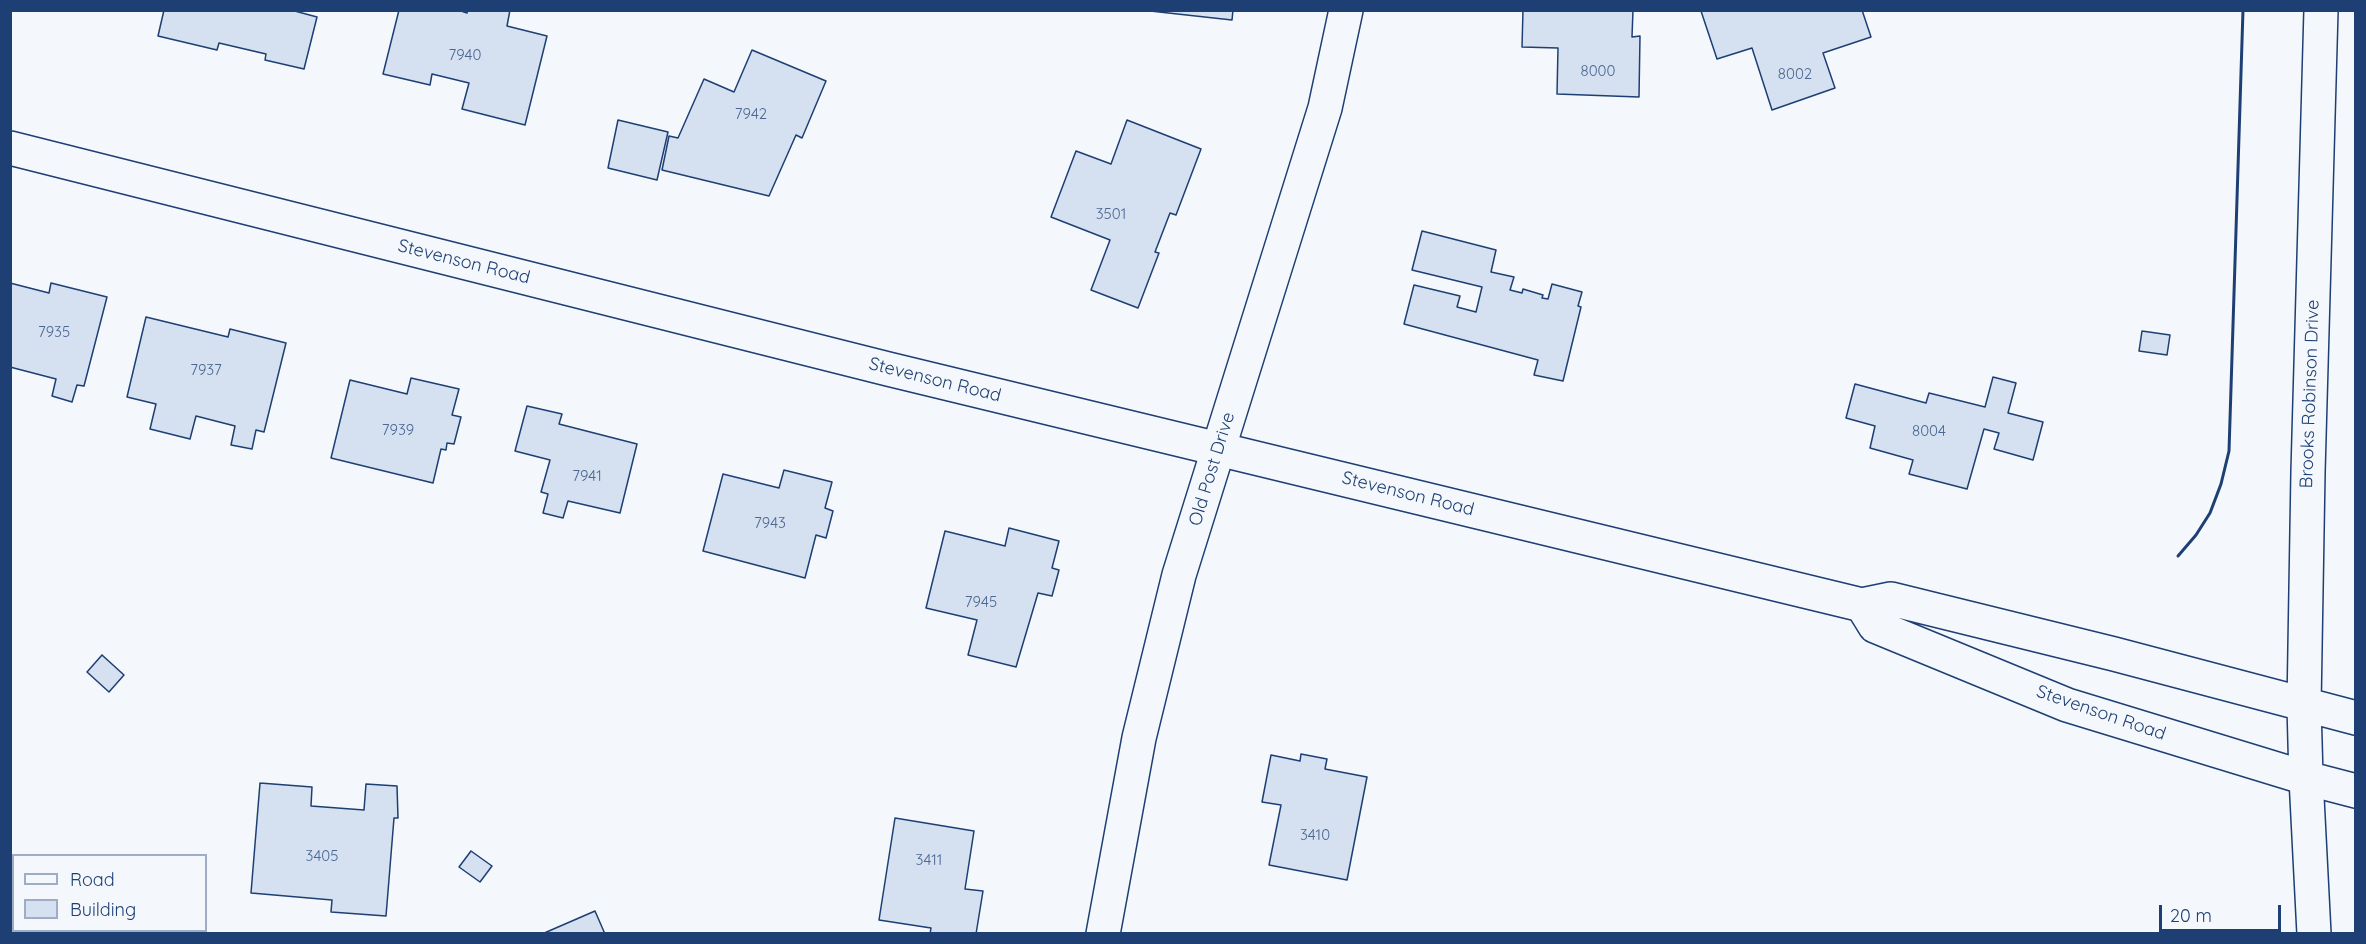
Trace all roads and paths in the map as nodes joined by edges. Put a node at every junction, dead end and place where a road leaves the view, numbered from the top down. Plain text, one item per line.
1 (1347, 10) edge
2 (2321, 10) edge
3 (10, 148) edge
4 (1219, 448) junction
5 (1862, 605) junction
6 (2304, 706) junction
7 (2355, 718) edge
8 (2306, 778) junction
9 (2355, 791) edge
10 (1103, 933) edge
11 (2314, 933) edge

1 - 4 main road, Old Post Drive
2 - 6 main road, Brooks Robinson Drive
3 - 4 main road, Stevenson Road
4 - 5 main road, Stevenson Road
4 - 10 main road, Old Post Drive
5 - 6 main road, Stevenson Road
5 - 8 main road, Stevenson Road
6 - 7 main road, Stevenson Road
6 - 8 main road, Brooks Robinson Drive
8 - 9 main road, Stevenson Road
8 - 11 main road, Brooks Robinson Drive

